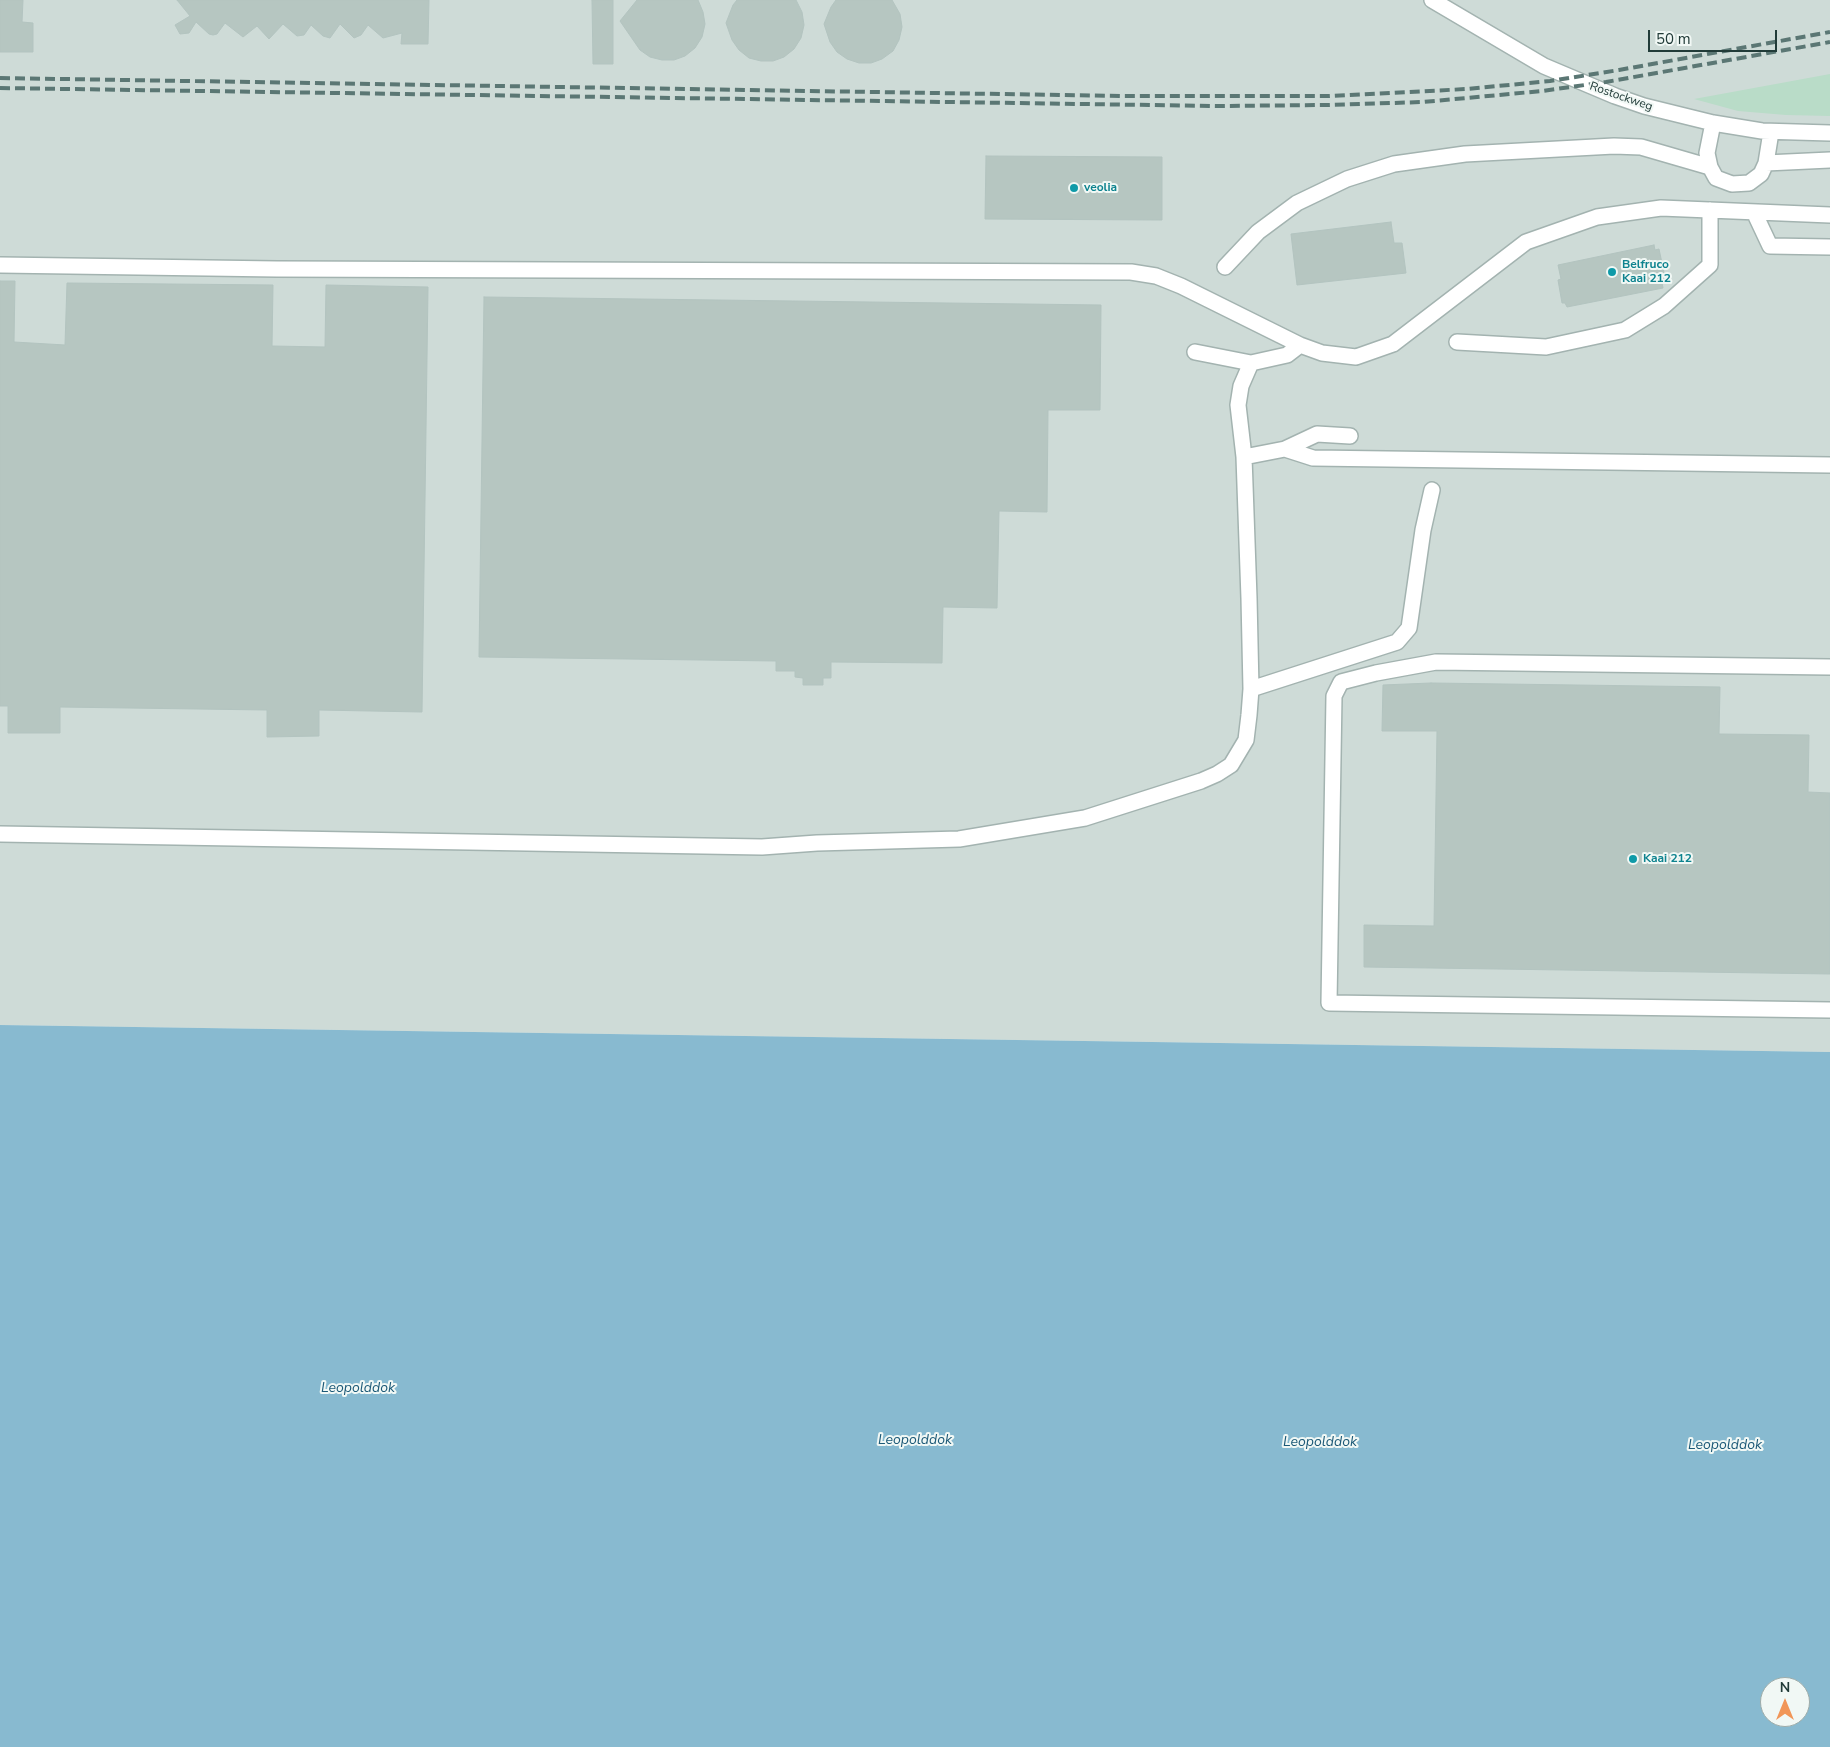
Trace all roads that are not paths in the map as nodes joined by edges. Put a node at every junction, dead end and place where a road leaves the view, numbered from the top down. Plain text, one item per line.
1 (1432, 0) edge
2 (1713, 123) junction
3 (1771, 132) junction
4 (1830, 133) edge
5 (1830, 160) edge
6 (1766, 163) junction
7 (1710, 167) junction
8 (1732, 184) junction
9 (1710, 210) junction
10 (1733, 210) junction
11 (1754, 212) junction
12 (1830, 215) edge
13 (1830, 247) edge
14 (0, 265) edge
15 (1225, 267) dead end
16 (1457, 342) dead end
17 (1300, 345) junction
18 (1195, 352) dead end
19 (1251, 363) junction
20 (1350, 436) dead end
21 (1285, 449) junction
22 (1244, 457) junction
23 (1830, 465) edge
24 (1432, 490) dead end
25 (1830, 667) edge
26 (1252, 689) junction
27 (0, 834) edge
28 (1830, 1010) edge

1 - 2 street, Rostockweg
2 - 3 street, Rostockweg
2 - 7 street
3 - 4 street, Rostockweg
3 - 6 street
5 - 6 street
6 - 8 street
7 - 8 street
7 - 15 street
8 - 10 street
9 - 10 street
9 - 16 street
9 - 17 street
10 - 11 street
11 - 12 street
11 - 13 street
14 - 17 street
17 - 19 street
18 - 19 street
19 - 22 street
20 - 21 street
21 - 22 street
21 - 23 street
22 - 26 street
24 - 26 street
25 - 28 street
26 - 27 street

